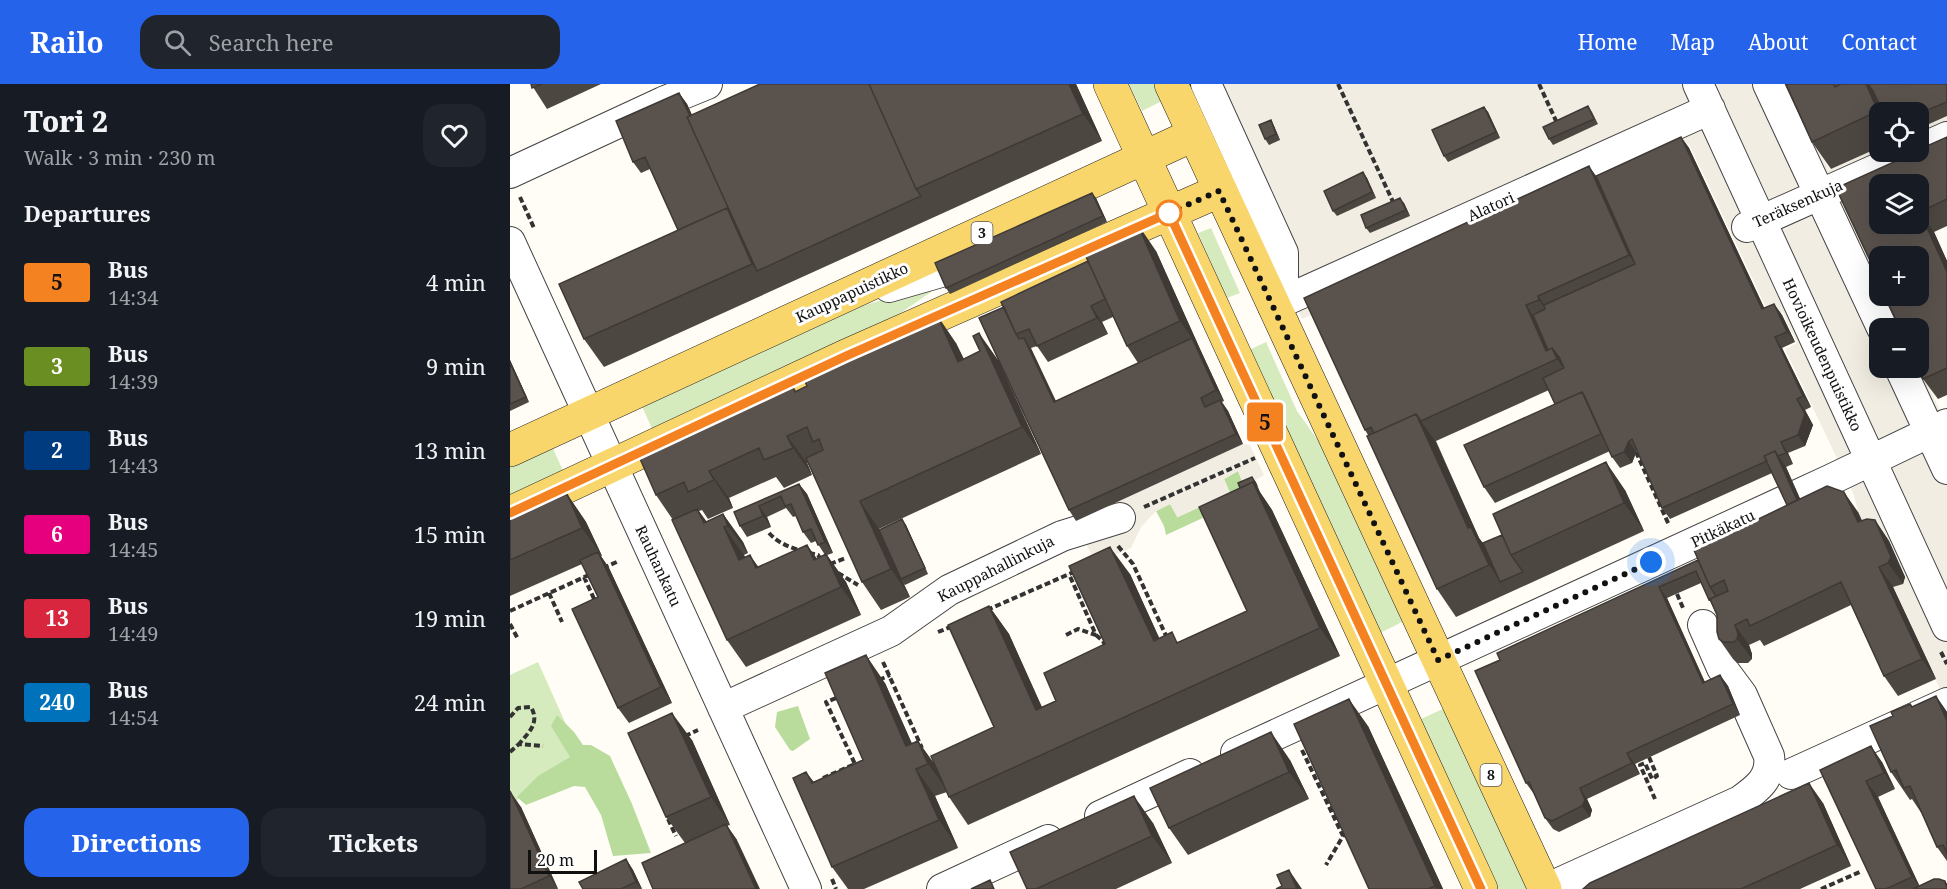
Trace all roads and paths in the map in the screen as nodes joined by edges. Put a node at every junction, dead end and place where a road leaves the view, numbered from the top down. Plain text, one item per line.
1 (707, 84) edge
2 (1110, 84) edge
3 (1171, 84) edge
4 (1206, 84) edge
5 (1338, 84) edge
6 (1539, 84) edge
7 (1768, 84) edge
8 (1704, 96) edge
9 (1559, 127) edge
10 (1193, 135) junction
11 (1947, 137) edge
12 (1929, 145) edge
13 (1143, 158) junction
14 (1893, 162) edge
15 (510, 173) edge
16 (1219, 191) junction
17 (1820, 195) junction
18 (1395, 207) edge
19 (1169, 213) junction
20 (1754, 224) junction
21 (510, 242) edge
22 (820, 308) junction
23 (1279, 309) junction
24 (1877, 318) edge
25 (846, 356) junction
26 (1906, 378) edge
27 (588, 414) junction
28 (1939, 428) edge
29 (1277, 448) junction
30 (510, 450) edge
31 (1636, 452) edge
32 (1871, 460) junction
33 (612, 466) junction
34 (1947, 469) edge
35 (510, 513) edge
36 (1120, 518) junction
37 (1670, 526) dead end
38 (769, 533) dead end
39 (846, 558) edge
40 (619, 561) dead end
41 (826, 566) junction
42 (602, 569) edge
43 (1078, 570) edge
44 (593, 573) edge
45 (1069, 574) junction
46 (584, 577) junction
47 (858, 585) edge
48 (1679, 588) edge
49 (549, 593) junction
50 (1669, 593) edge
51 (1677, 594) dead end
52 (1681, 603) dead end
53 (599, 610) edge
54 (510, 611) edge
55 (985, 612) edge
56 (562, 622) dead end
57 (510, 624) edge
58 (953, 625) edge
59 (1703, 625) dead end
60 (1947, 626) edge
61 (932, 635) dead end
62 (1066, 635) dead end
63 (1096, 635) junction
64 (518, 639) dead end
65 (1172, 649) edge
66 (1107, 651) edge
67 (882, 658) dead end
68 (1438, 660) junction
69 (890, 675) junction
70 (1386, 683) junction
71 (868, 684) edge
72 (848, 693) edge
73 (1947, 703) edge
74 (723, 708) junction
75 (510, 717) edge
76 (698, 730) dead end
77 (679, 739) edge
78 (519, 744) junction
79 (543, 746) dead end
80 (1302, 750) edge
81 (510, 752) edge
82 (925, 754) edge
83 (1649, 757) dead end
84 (1791, 774) dead end
85 (823, 778) edge
86 (1656, 799) dead end
87 (667, 816) edge
88 (676, 836) edge
89 (1326, 864) dead end
90 (1862, 871) edge
91 (806, 889) edge
92 (942, 889) edge
93 (1481, 889) edge
94 (1546, 889) edge
95 (1821, 889) edge

1 - 15 street
2 - 13 main road
3 - 10 main road
4 - 23 street
5 - 18 path
6 - 9 path
7 - 17 street
8 - 20 street, Hovioikeudenpuistikko
8 - 23 street, Alatori
10 - 13 main road, Kauppapuistikko / 3
10 - 16 main road
11 - 12 street, Teräksenkuja
13 - 19 main road
13 - 22 main road, Kauppapuistikko / 3
14 - 17 street, Teräksenkuja
16 - 19 main road
16 - 23 main road, 8
17 - 20 street, Teräksenkuja
17 - 24 street
19 - 25 main road
19 - 29 main road
20 - 32 street, Hovioikeudenpuistikko
21 - 27 street, Rauhankatu
22 - 25 street
22 - 27 main road, Kauppapuistikko / 3
23 - 68 main road, 8
25 - 33 main road
26 - 28 street
27 - 30 main road, Kauppapuistikko / 3
27 - 33 street, Rauhankatu
28 - 32 street, Pitkäkatu
28 - 34 street
29 - 36 path
29 - 70 main road
31 - 37 path
32 - 60 street, Hovioikeudenpuistikko
32 - 68 street, Pitkäkatu
33 - 35 main road
33 - 74 street, Rauhankatu
36 - 65 path
36 - 74 street, Kauppahallinkuja
38 - 41 path
39 - 41 path
40 - 42 path
41 - 47 path
43 - 45 path
44 - 46 path
45 - 55 path
45 - 63 path
46 - 49 path
46 - 53 path
48 - 50 path
49 - 54 path
49 - 56 path
51 - 52 path
57 - 64 path
58 - 61 path
59 - 94 street
62 - 63 path
63 - 66 path
67 - 69 path
68 - 70 street, Pitkäkatu
68 - 94 main road, 8
69 - 71 path
69 - 82 path
70 - 92 street, Pitkäkatu
70 - 93 main road
72 - 85 path
73 - 84 street
74 - 91 street, Rauhankatu
75 - 78 path
76 - 77 path
78 - 79 path
78 - 81 path
80 - 89 path
83 - 86 path
87 - 88 path
90 - 95 path

